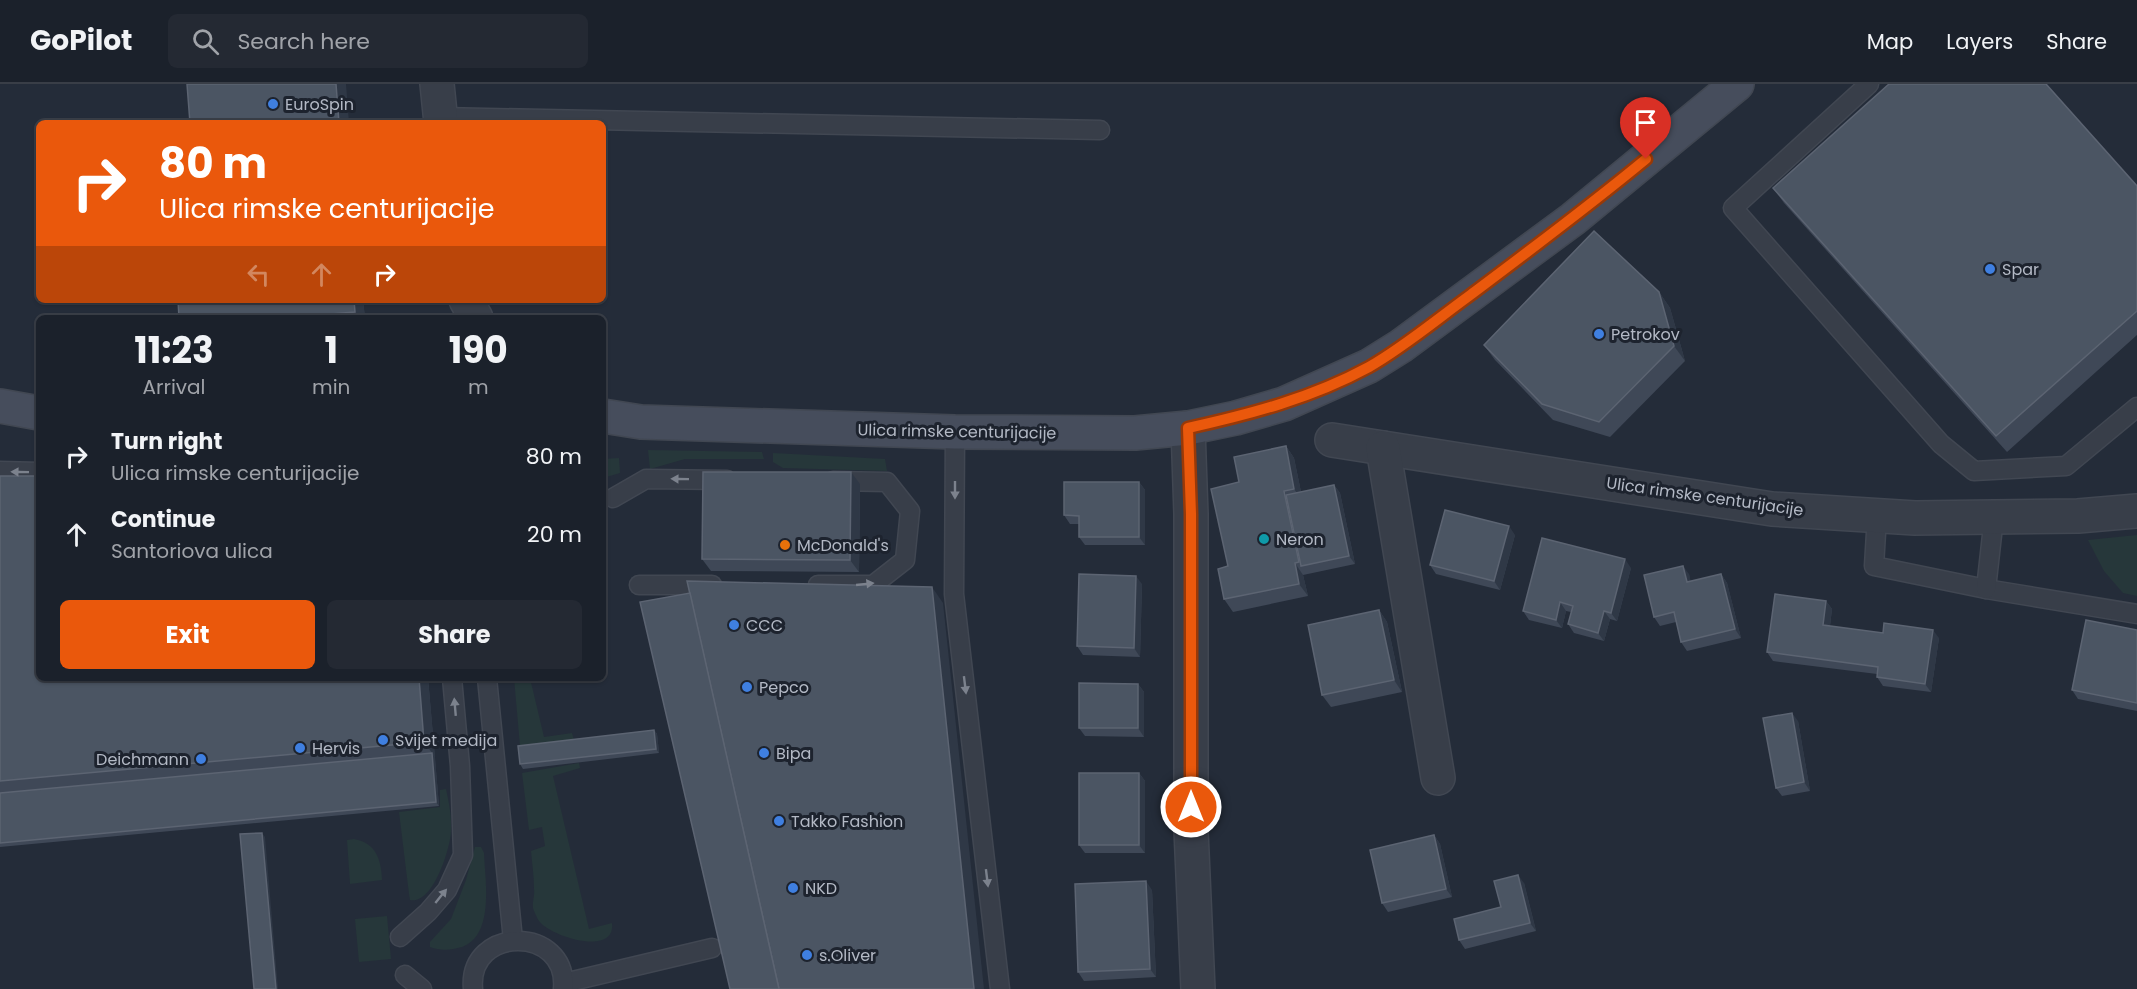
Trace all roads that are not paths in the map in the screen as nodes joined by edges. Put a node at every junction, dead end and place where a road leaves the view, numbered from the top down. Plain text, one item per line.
1 (437, 84) edge
2 (1737, 84) edge
3 (1869, 84) edge
4 (440, 120) edge
5 (606, 123) edge
6 (1100, 130) dead end
7 (0, 406) edge
8 (2137, 407) edge
9 (36, 412) edge
10 (611, 421) edge
11 (1188, 428) junction
12 (955, 432) junction
13 (1332, 440) dead end
14 (1383, 448) junction
15 (0, 471) edge
16 (36, 472) edge
17 (749, 480) edge
18 (818, 481) edge
19 (613, 498) dead end
20 (2137, 511) edge
21 (1877, 516) junction
22 (1994, 517) junction
23 (639, 585) dead end
24 (731, 585) edge
25 (802, 585) edge
26 (1986, 589) junction
27 (2137, 614) edge
28 (452, 681) edge
29 (487, 681) edge
30 (1438, 778) dead end
31 (400, 938) dead end
32 (513, 940) junction
33 (712, 948) dead end
34 (405, 975) dead end
35 (564, 986) edge
36 (469, 987) edge
37 (422, 989) edge
38 (1000, 989) edge
39 (1198, 989) edge

1 - 4 street
2 - 11 main road, Ulica rimske centurijacije
3 - 8 lane
5 - 6 lane
7 - 9 main road
10 - 12 main road, Ulica rimske centurijacije
11 - 12 main road, Ulica rimske centurijacije
11 - 39 street
12 -> 38 lane
13 - 14 street, Ulica rimske centurijacije
14 - 21 street, Ulica rimske centurijacije
14 - 30 street
16 -> 15 lane
17 -> 19 lane
25 -> 18 lane
20 - 22 street, Ulica rimske centurijacije
21 - 22 street, Ulica rimske centurijacije
21 - 26 lane
22 - 26 lane
23 - 24 lane
26 - 27 lane
31 -> 28 lane
29 - 32 lane
32 - 35 lane
32 - 36 lane
33 - 35 lane
34 - 37 lane

